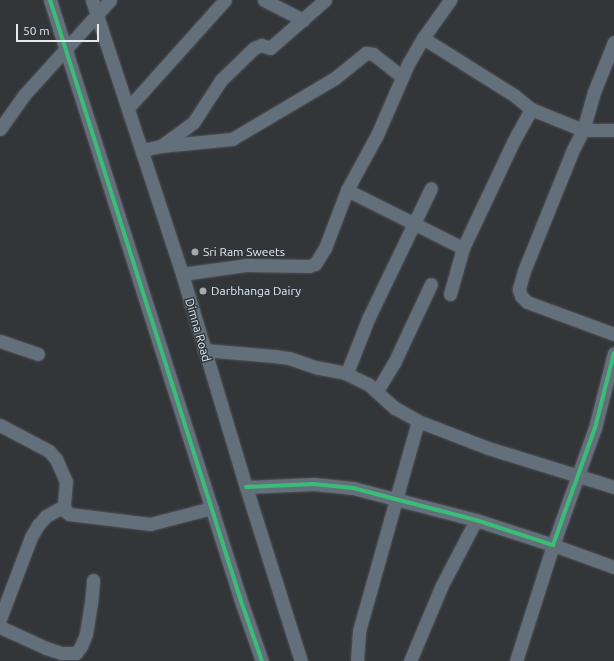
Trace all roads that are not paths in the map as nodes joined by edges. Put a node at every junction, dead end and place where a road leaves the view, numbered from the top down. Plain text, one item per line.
1 (50, 0) edge
2 (92, 0) edge
3 (110, 0) edge
4 (225, 0) edge
5 (264, 0) edge
6 (325, 0) edge
7 (450, 0) edge
8 (98, 15) junction
9 (303, 20) junction
10 (422, 38) junction
11 (614, 42) edge
12 (66, 49) junction
13 (402, 77) junction
14 (128, 108) junction
15 (532, 109) junction
16 (0, 129) edge
17 (583, 130) junction
18 (614, 130) edge
19 (161, 146) junction
20 (142, 150) junction
21 (431, 188) dead end
22 (347, 190) junction
23 (414, 222) junction
24 (463, 248) junction
25 (182, 274) junction
26 (431, 284) dead end
27 (450, 294) dead end
28 (614, 334) edge
29 (0, 341) edge
30 (204, 350) junction
31 (614, 353) edge
32 (38, 354) dead end
33 (345, 373) junction
34 (377, 391) junction
35 (418, 421) junction
36 (0, 425) edge
37 (578, 475) junction
38 (246, 487) junction
39 (614, 487) edge
40 (395, 498) junction
41 (64, 506) junction
42 (212, 508) junction
43 (476, 520) junction
44 (552, 545) junction
45 (614, 567) edge
46 (93, 580) dead end
47 (0, 619) edge
48 (0, 627) edge
49 (262, 661) edge
50 (301, 661) edge
51 (357, 661) edge
52 (410, 661) edge
53 (516, 661) edge

1 - 12 street
2 - 8 street, Dimna Road
3 - 8 street
4 - 14 street
5 - 9 street
6 - 9 street
7 - 10 street
8 - 12 street
8 - 14 street, Dimna Road
9 - 19 street
10 - 13 street
10 - 15 street
11 - 17 street
12 - 16 street
12 - 42 street
13 - 19 street
13 - 22 street
14 - 20 street, Dimna Road
15 - 17 street
15 - 24 street
17 - 18 street
17 - 28 street
19 - 20 street
20 - 25 street, Dimna Road
21 - 23 street
22 - 23 street
22 - 25 street
23 - 24 street
23 - 33 street
24 - 27 street
25 - 30 street, Dimna Road
26 - 34 street
29 - 32 street
30 - 33 street
30 - 38 street, Dimna Road
31 - 37 street
33 - 34 street
34 - 35 street
35 - 37 street
35 - 40 street
36 - 41 street
37 - 39 street
37 - 44 street
38 - 40 street
38 - 50 street, Dimna Road
40 - 43 street
40 - 51 street
41 - 42 street
41 - 47 street
42 - 49 street
43 - 44 street
43 - 52 street
44 - 45 street
44 - 53 street
46 - 48 street

